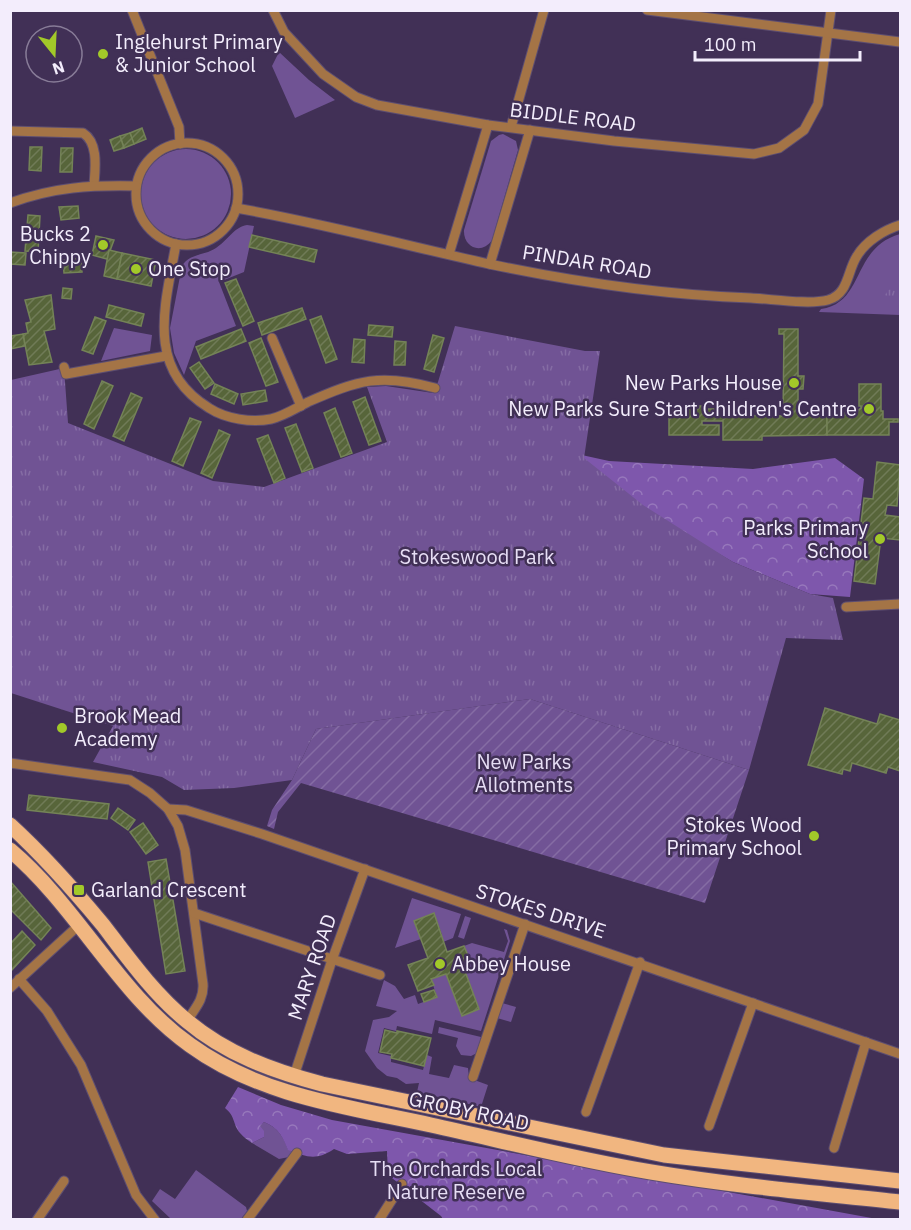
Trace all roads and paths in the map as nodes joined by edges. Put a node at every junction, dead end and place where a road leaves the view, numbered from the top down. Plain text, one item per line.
1 (132, 10) edge
2 (273, 10) edge
3 (544, 10) edge
4 (647, 10) edge
5 (831, 10) edge
6 (828, 34) junction
7 (900, 42) edge
8 (488, 125) junction
9 (511, 127) junction
10 (530, 130) junction
11 (10, 131) edge
12 (180, 144) junction
13 (94, 185) junction
14 (136, 186) junction
15 (10, 203) edge
16 (236, 207) junction
17 (900, 225) edge
18 (176, 244) junction
19 (449, 254) junction
20 (490, 264) junction
21 (272, 338) dead end
22 (166, 356) junction
23 (64, 367) dead end
24 (435, 388) dead end
25 (301, 406) junction
26 (900, 604) edge
27 (846, 607) dead end
28 (10, 763) edge
29 (168, 809) junction
30 (10, 825) edge
31 (10, 850) edge
32 (365, 869) junction
33 (194, 914) junction
34 (101, 923) junction
35 (525, 924) junction
36 (83, 929) junction
37 (332, 960) junction
38 (640, 962) junction
39 (380, 975) dead end
40 (19, 979) junction
41 (10, 988) edge
42 (753, 1003) junction
43 (187, 1021) junction
44 (866, 1042) junction
45 (900, 1054) edge
46 (294, 1076) junction
47 (473, 1077) dead end
48 (586, 1112) dead end
49 (709, 1126) dead end
50 (834, 1148) dead end
51 (297, 1153) dead end
52 (64, 1181) dead end
53 (900, 1181) edge
54 (402, 1184) dead end
55 (900, 1202) edge
56 (37, 1220) edge
57 (155, 1220) edge
58 (248, 1220) edge
59 (380, 1220) edge

1 - 12 street
2 - 8 street, BIDDLE ROAD
3 - 9 street
4 - 6 street
5 - 6 street, BIDDLE ROAD
6 - 7 street
6 - 10 street, BIDDLE ROAD
8 - 9 street, BIDDLE ROAD
8 - 19 street
9 - 10 street, BIDDLE ROAD
10 - 20 street
11 - 13 street
12 - 14 street
12 - 16 street
13 - 14 street
13 - 15 street
14 - 18 street
16 - 18 street
16 - 19 street, PINDAR ROAD
17 - 20 street, PINDAR ROAD
18 - 22 street
19 - 20 street, PINDAR ROAD
21 - 25 street
22 - 23 street
22 - 25 street
24 - 25 street
26 - 27 street
28 - 29 street
29 - 32 street, STOKES DRIVE
29 - 33 street
30 - 34 main road, GROBY ROAD
31 - 36 main road, GROBY ROAD
32 - 35 street, STOKES DRIVE
32 - 37 street, MARY ROAD
33 - 37 street
33 - 43 street
34 - 36 main road
34 - 43 main road, GROBY ROAD
35 - 38 street, STOKES DRIVE
35 - 47 street
36 - 40 street
36 - 55 main road, GROBY ROAD
37 - 39 street
37 - 46 street, MARY ROAD
38 - 42 street, STOKES DRIVE
38 - 48 street
40 - 41 street
40 - 57 street
42 - 44 street, STOKES DRIVE
42 - 49 street
43 - 46 main road, GROBY ROAD
44 - 45 street, STOKES DRIVE
44 - 50 street
46 - 53 main road, GROBY ROAD
51 - 58 street
52 - 56 street
54 - 59 street

